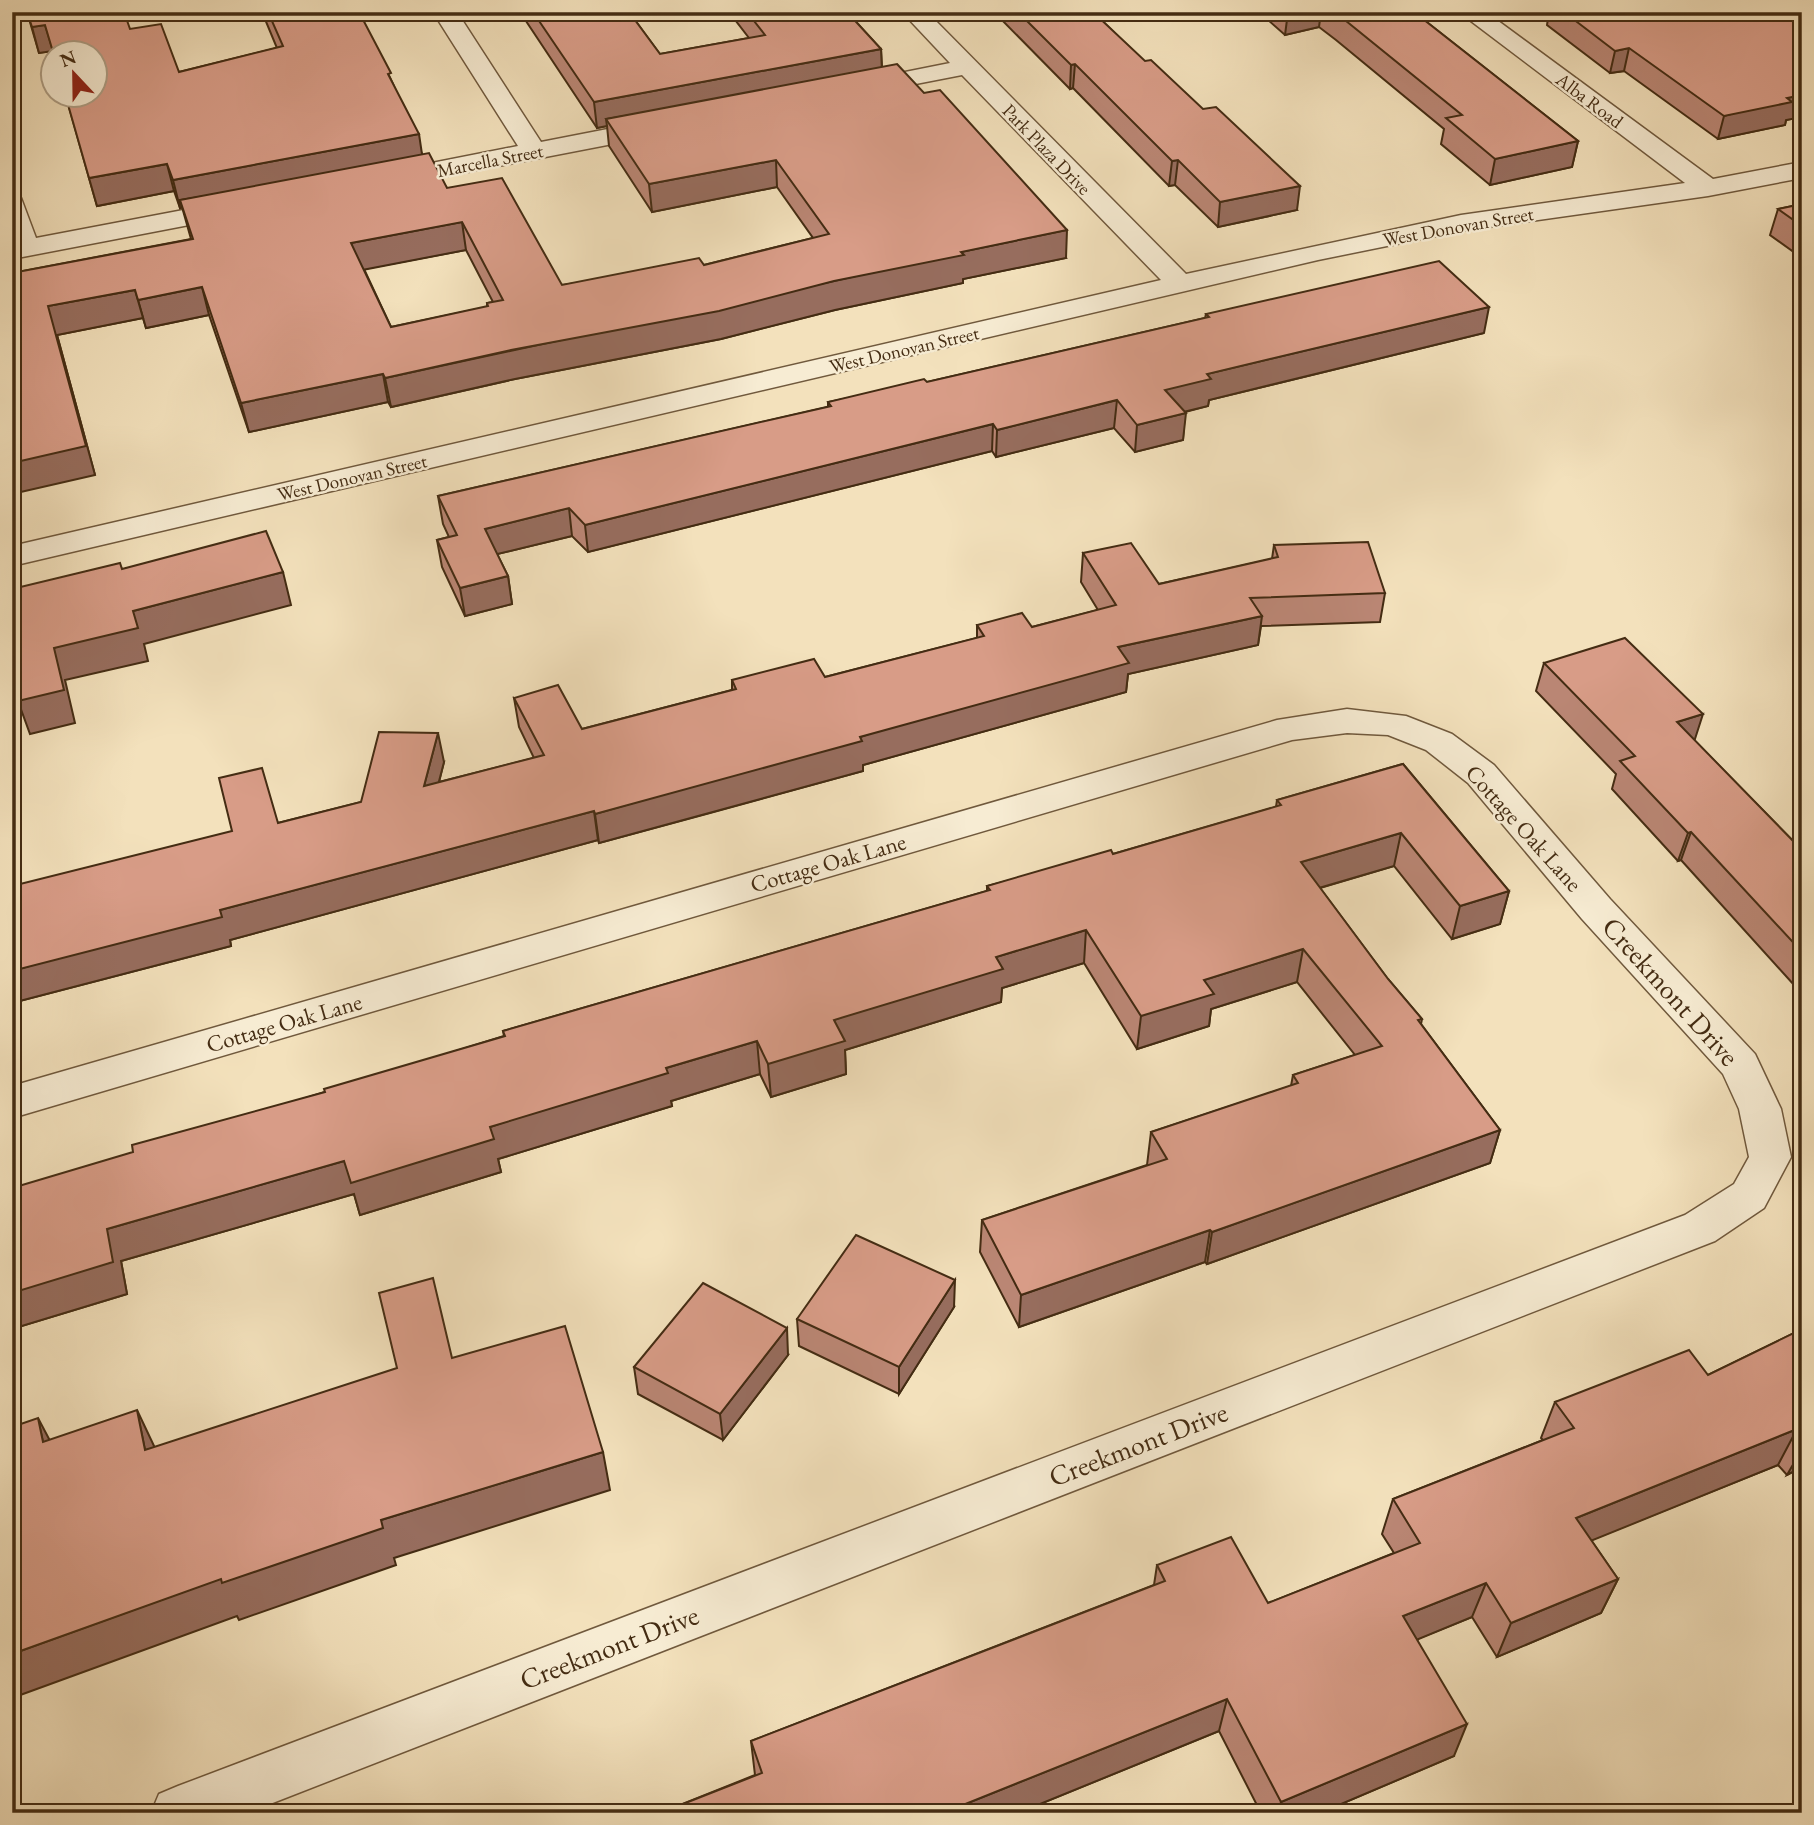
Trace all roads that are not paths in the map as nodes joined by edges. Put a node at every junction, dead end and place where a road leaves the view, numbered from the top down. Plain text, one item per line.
1 (445, 12) edge
2 (914, 12) edge
3 (1471, 12) edge
4 (967, 67) junction
5 (834, 93) edge
6 (684, 122) edge
7 (534, 151) junction
8 (1802, 170) edge
9 (356, 185) edge
10 (1708, 188) junction
11 (12, 204) edge
12 (260, 204) edge
13 (19, 250) edge
14 (1181, 285) junction
15 (12, 556) edge
16 (1587, 897) joint
17 (12, 1102) edge
18 (178, 1813) edge

1 - 7 street
2 - 4 street, Park Plaza Drive
3 - 10 street, Alba Road
4 - 5 street
4 - 14 street, Park Plaza Drive
6 - 7 street, Marcella Street
7 - 9 street, Marcella Street
8 - 10 street, West Donovan Street
10 - 14 street, West Donovan Street
11 - 13 street
12 - 13 street
14 - 15 street, West Donovan Street
16 - 17 street, Cottage Oak Lane
16 - 18 street, Creekmont Drive

